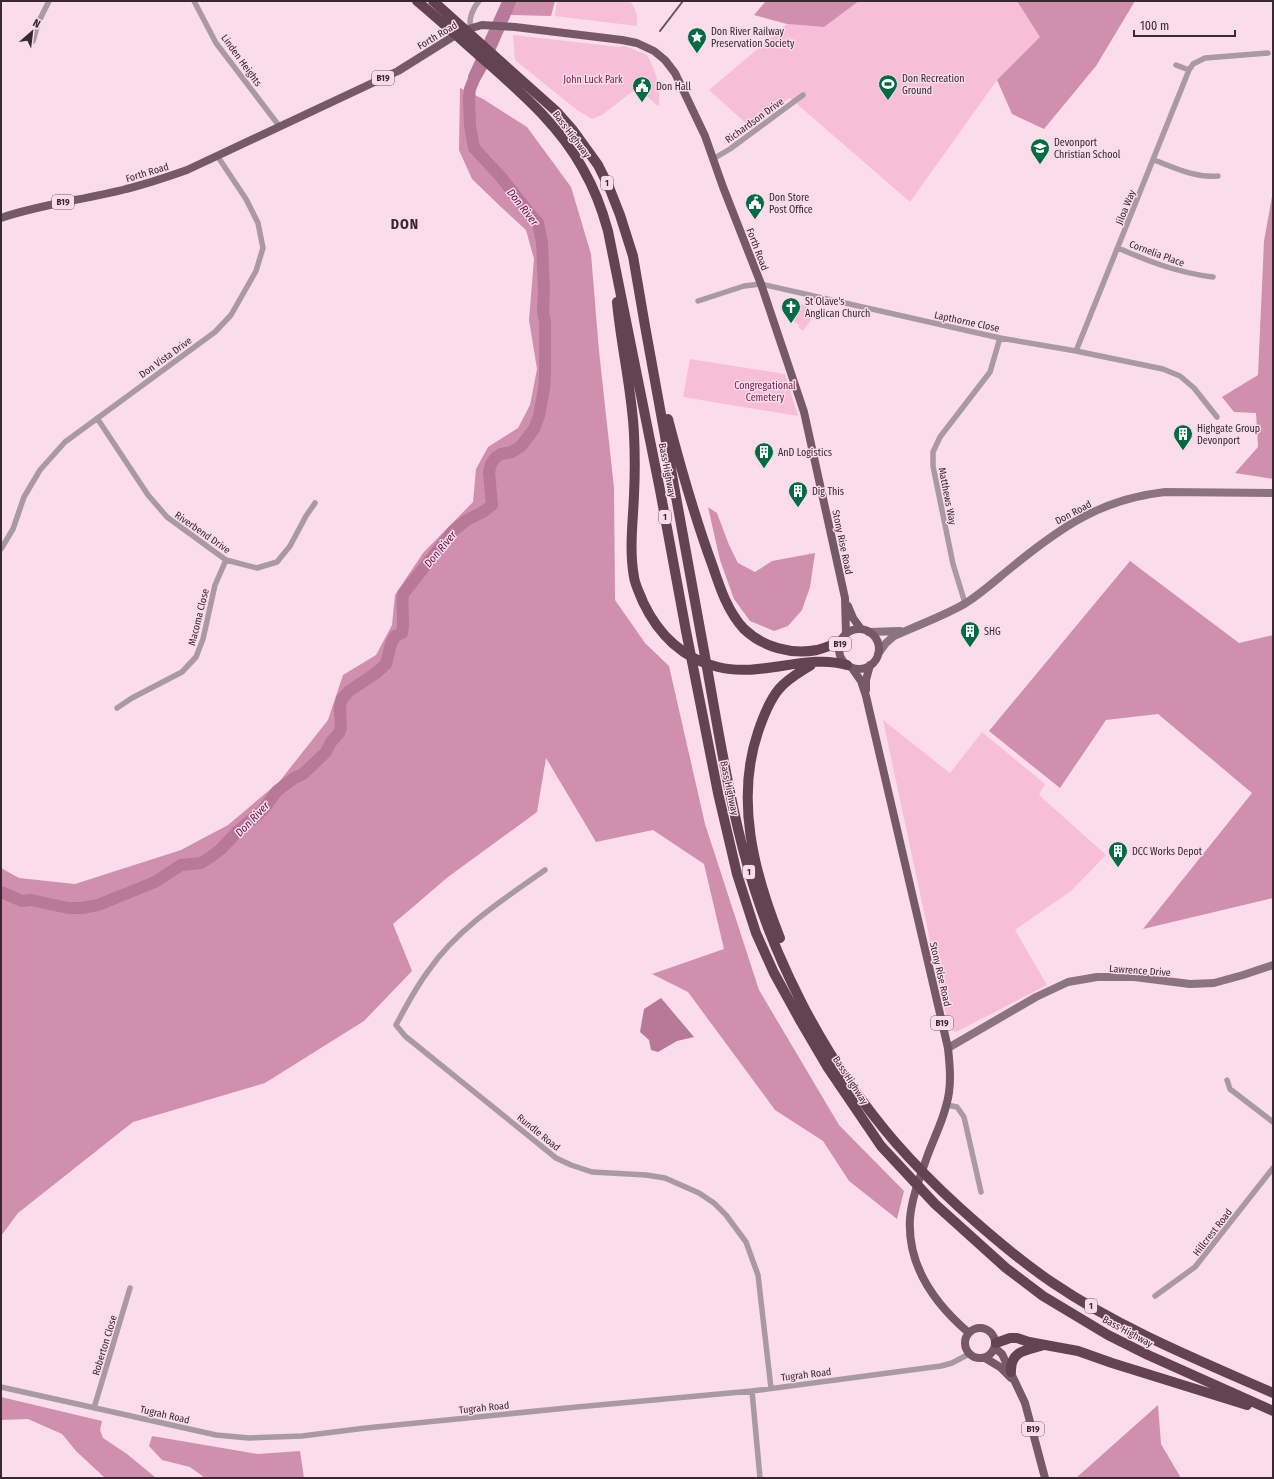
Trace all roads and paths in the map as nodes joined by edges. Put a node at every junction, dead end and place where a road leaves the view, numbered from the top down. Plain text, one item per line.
1 (49, 1) edge
2 (194, 1) edge
3 (417, 1) edge
4 (433, 1) edge
5 (479, 1) edge
6 (447, 20) junction
7 (471, 28) junction
8 (33, 41) dead end
9 (1268, 53) dead end
10 (1176, 65) dead end
11 (1189, 70) junction
12 (509, 75) junction
13 (803, 95) dead end
14 (280, 127) junction
15 (218, 156) junction
16 (714, 159) junction
17 (1154, 160) junction
18 (1218, 176) dead end
19 (1, 218) edge
20 (610, 242) junction
21 (1118, 248) junction
22 (1213, 277) dead end
23 (761, 284) junction
24 (698, 301) dead end
25 (645, 326) junction
26 (1000, 338) junction
27 (1076, 350) junction
28 (1217, 417) dead end
29 (97, 418) junction
30 (1273, 493) edge
31 (315, 503) dead end
32 (1, 549) edge
33 (226, 560) junction
34 (845, 598) junction
35 (965, 603) junction
36 (910, 628) junction
37 (865, 631) junction
38 (843, 638) junction
39 (878, 654) junction
40 (814, 663) junction
41 (870, 665) junction
42 (850, 666) junction
43 (866, 696) junction
44 (116, 708) dead end
45 (545, 870) dead end
46 (1273, 965) edge
47 (795, 988) junction
48 (948, 1048) junction
49 (1227, 1080) dead end
50 (947, 1105) junction
51 (1273, 1122) edge
52 (1273, 1168) edge
53 (980, 1192) dead end
54 (130, 1288) dead end
55 (1155, 1296) dead end
56 (969, 1333) junction
57 (995, 1345) junction
58 (1045, 1345) junction
59 (969, 1354) junction
60 (985, 1358) junction
61 (1011, 1372) junction
62 (1014, 1382) junction
63 (1, 1387) edge
64 (770, 1388) junction
65 (752, 1391) junction
66 (1273, 1393) edge
67 (94, 1408) junction
68 (1273, 1411) edge
69 (1273, 1414) edge
70 (760, 1478) edge
71 (1045, 1478) edge

1 - 8 street
2 - 14 street, Linden Heights
3 - 6 highway, Bass Highway / 1
4 - 6 highway, Bass Highway / 1
5 - 7 street
6 - 12 highway, Bass Highway / 1
7 - 14 main road, Forth Road / B19
7 - 16 main road, Forth Road / B19
9 - 11 street
10 - 11 street
11 - 17 street, Jiloa Way
12 - 20 highway, Bass Highway / 1
12 - 25 highway, Bass Highway / 1
13 - 16 street, Richardson Drive
14 - 15 main road, Forth Road / B19
15 - 19 main road, Forth Road / B19
15 - 29 street, Don Vista Drive
16 - 23 main road, Forth Road / B19
17 - 18 street
17 - 21 street, Jiloa Way
20 - 40 highway
20 - 68 highway, Bass Highway / 1
21 - 22 street, Cornelia Place
21 - 27 street, Jiloa Way
23 - 24 street, Lapthorne Close
23 - 26 street, Lapthorne Close
23 - 34 main road, Stony Rise Road / B19
25 - 38 highway
25 - 47 highway, Bass Highway / 1
26 - 27 street, Lapthorne Close
26 - 35 street, Matthews Way
27 - 28 street, Lapthorne Close
29 - 32 street, Don Vista Drive
29 - 33 street, Riverbend Drive
30 - 35 main road, Don Road
31 - 33 street, Riverbend Drive
33 - 44 street, Macoma Close
34 - 37 main road, Stony Rise Road / B19
34 - 38 main road, Stony Rise Road / B19
35 - 36 main road, Don Road
36 - 37 main road, Don Road
36 - 39 main road, Don Road
37 - 38 main road, B19
37 - 39 main road, B19
38 - 42 main road, B19
39 - 41 main road, B19
40 - 42 highway
40 - 47 highway
41 - 42 main road
41 - 43 main road, Stony Rise Road / B19
42 - 43 main road, Stony Rise Road / B19
43 - 48 main road, Stony Rise Road / B19
45 - 64 street, Rundle Road
46 - 48 main road, Lawrence Drive
47 - 66 highway, Bass Highway / 1
48 - 50 main road, Stony Rise Road / B19
49 - 51 street
50 - 53 street
50 - 56 main road, Stony Rise Road / B19
52 - 55 street, Hillcrest Road
54 - 67 street, Roberton Close
56 - 57 main road, B19
56 - 59 main road
57 - 58 highway
57 - 60 main road
57 - 61 main road, B19
58 - 61 highway
58 - 69 highway
59 - 60 main road, B19
59 - 64 street, Tugrah Road
60 - 62 main road, B19
61 - 62 main road, B19
62 - 71 main road, B19
63 - 67 street, Tugrah Road
64 - 65 street, Tugrah Road
65 - 67 street, Tugrah Road
65 - 70 street

